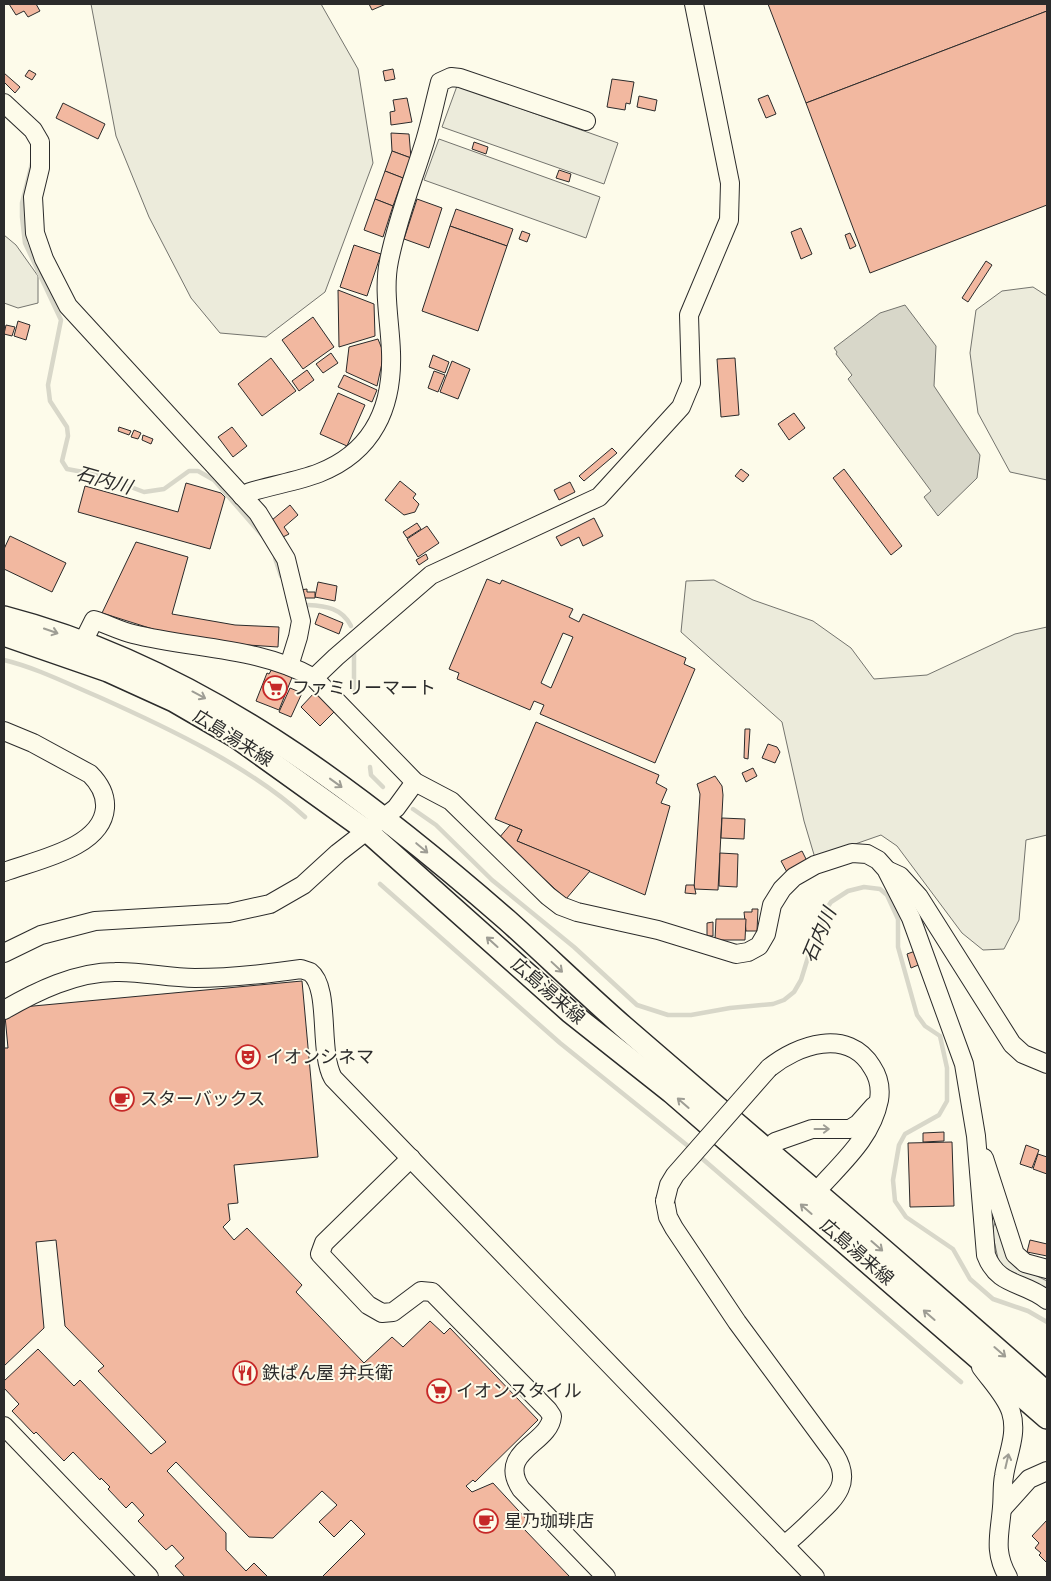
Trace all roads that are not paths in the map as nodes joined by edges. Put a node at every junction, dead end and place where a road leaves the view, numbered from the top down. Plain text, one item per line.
1 (694, 4) edge
2 (4, 103) edge
3 (586, 121) dead end
4 (242, 496) junction
5 (4, 617) edge
6 (4, 635) edge
7 (83, 642) junction
8 (289, 666) junction
9 (314, 678) junction
10 (4, 731) edge
11 (415, 782) junction
12 (384, 818) junction
13 (367, 831) junction
14 (886, 869) junction
15 (4, 872) edge
16 (4, 953) edge
17 (4, 1010) edge
18 (628, 1031) junction
19 (1047, 1064) edge
20 (879, 1100) junction
21 (976, 1136) junction
22 (775, 1142) junction
23 (410, 1158) junction
24 (823, 1184) junction
25 (853, 1224) junction
26 (1047, 1269) edge
27 (1047, 1300) edge
28 (966, 1347) junction
29 (1047, 1393) edge
30 (1047, 1418) edge
31 (7, 1435) edge
32 (1047, 1471) edge
33 (1002, 1509) junction
34 (784, 1545) junction
35 (149, 1577) edge
36 (606, 1577) edge
37 (816, 1577) edge
38 (1008, 1577) edge

1 - 9 street
2 - 4 street
3 - 4 street
4 - 8 street
5 -> 7 main road, 広島湯来線
6 - 13 main road, 広島湯来線
7 - 8 street
7 -> 12 main road, 広島湯来線
8 - 9 street
9 - 11 street
10 - 15 street
11 - 12 street
11 - 14 street
12 - 13 street
12 -> 18 main road, 広島湯来線
13 - 16 street
28 -> 13 main road, 広島湯来線
14 - 19 street
14 - 21 street
17 - 23 street
18 - 22 main road
18 - 25 main road, 広島湯来線
22 -> 20 street
20 - 24 street
20 - 34 street, bridge
21 - 26 street
21 - 27 street
22 - 24 main road
23 - 34 street
23 - 36 street
24 - 25 main road
25 -> 29 main road, 広島湯来線
28 - 30 main road, 広島湯来線
33 -> 28 street
31 - 35 street
32 - 33 street
33 - 38 street
34 - 37 street

